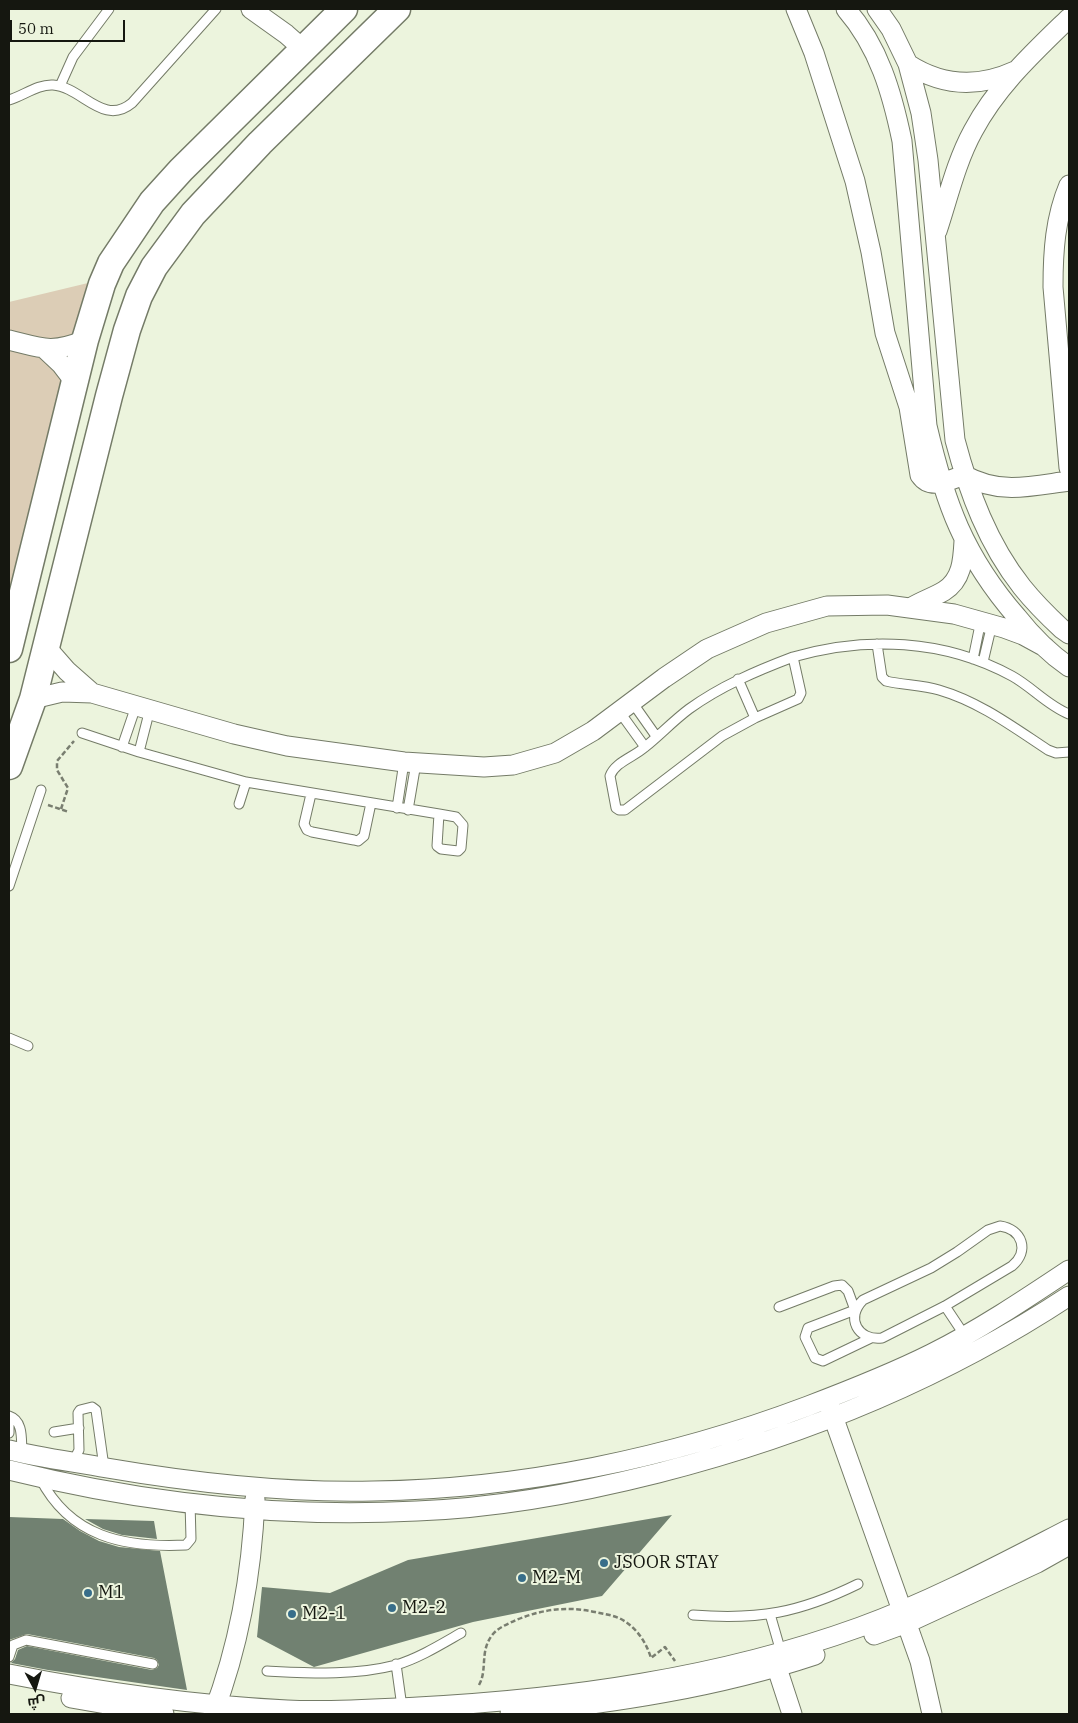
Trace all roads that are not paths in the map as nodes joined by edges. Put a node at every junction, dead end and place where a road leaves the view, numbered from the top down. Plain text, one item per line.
1 (109, 9) edge
2 (216, 9) edge
3 (251, 9) edge
4 (344, 9) edge
5 (398, 9) edge
6 (796, 9) edge
7 (846, 9) edge
8 (877, 9) edge
9 (1069, 18) edge
10 (303, 49) junction
11 (908, 64) junction
12 (1016, 70) junction
13 (60, 86) junction
14 (9, 100) edge
15 (1069, 185) edge
16 (935, 238) junction
17 (9, 340) edge
18 (85, 340) junction
19 (1064, 343) edge
20 (45, 350) junction
21 (74, 381) junction
22 (1069, 468) edge
23 (964, 475) junction
24 (1069, 481) edge
25 (942, 483) junction
26 (1017, 488) junction
27 (978, 513) junction
28 (964, 541) junction
29 (912, 607) junction
30 (986, 622) junction
31 (1069, 634) edge
32 (878, 644) junction
33 (46, 647) junction
34 (1045, 647) junction
35 (9, 649) edge
36 (793, 657) junction
37 (972, 659) junction
38 (982, 662) junction
39 (1069, 667) edge
40 (738, 679) junction
41 (92, 693) junction
42 (33, 699) junction
43 (143, 707) junction
44 (626, 707) junction
45 (1069, 714) edge
46 (755, 718) junction
47 (82, 733) road end
48 (656, 736) junction
49 (122, 747) junction
50 (645, 747) junction
51 (139, 752) junction
52 (1069, 752) edge
53 (410, 762) junction
54 (9, 766) edge
55 (246, 782) junction
56 (41, 790) dead end
57 (311, 794) junction
58 (239, 804) dead end
59 (371, 804) junction
60 (397, 808) junction
61 (408, 810) junction
62 (440, 814) dead end
63 (9, 886) edge
64 (9, 1038) edge
65 (28, 1046) dead end
66 (1069, 1270) edge
67 (1069, 1296) edge
68 (945, 1306) junction
69 (780, 1307) dead end
70 (855, 1310) junction
71 (965, 1336) junction
72 (871, 1338) junction
73 (826, 1400) junction
74 (9, 1416) edge
75 (834, 1417) junction
76 (9, 1421) edge
77 (79, 1428) junction
78 (54, 1432) dead end
79 (9, 1433) edge
80 (16, 1452) edge
81 (73, 1462) junction
82 (104, 1467) junction
83 (9, 1470) edge
84 (40, 1478) junction
85 (256, 1487) junction
86 (190, 1502) junction
87 (255, 1510) junction
88 (1069, 1529) edge
89 (1069, 1545) edge
90 (858, 1584) dead end
91 (770, 1614) junction
92 (693, 1615) dead end
93 (905, 1617) junction
94 (461, 1633) dead end
95 (9, 1657) edge
96 (779, 1660) junction
97 (153, 1664) dead end
98 (396, 1664) junction
99 (267, 1671) dead end
100 (9, 1674) edge
101 (716, 1675) junction
102 (9, 1686) edge
103 (402, 1707) junction
104 (215, 1709) edge
105 (164, 1714) edge
106 (510, 1714) edge
107 (792, 1714) edge
108 (932, 1714) edge

1 - 13 lane
2 - 13 lane
3 - 10 street
4 - 10 street
5 - 33 street
6 - 25 street
7 - 25 street
8 - 11 street
9 - 12 street
10 - 18 street
11 - 12 street
11 - 16 street
12 - 16 street
13 - 14 lane
15 - 19 street
16 - 23 street
17 - 20 street
18 - 20 street
18 - 21 street
19 - 22 street
20 - 21 street
21 - 35 street
23 - 25 street
23 - 26 street
23 - 27 street
24 - 26 street
25 - 28 street
26 - 27 street
27 - 31 street
28 - 29 street
28 - 34 street
29 - 30 street
29 - 44 street
30 - 34 street
30 - 37 lane
30 - 38 lane
32 - 36 lane
32 - 37 lane
32 - 52 lane
33 - 41 street
33 - 42 street
34 - 39 street
36 - 40 lane
36 - 46 lane
37 - 38 lane
38 - 45 lane
40 - 46 lane
40 - 48 lane
41 - 42 street
41 - 43 street
42 - 54 street
43 - 49 lane
43 - 51 lane
43 - 53 street
44 - 48 lane
44 - 50 lane
44 - 53 street
46 - 50 lane
47 - 49 lane
48 - 50 lane
49 - 51 lane
51 - 55 lane
53 - 60 lane
53 - 61 lane
55 - 57 lane
55 - 58 lane
56 - 63 lane
57 - 59 lane
57 - 59 lane
59 - 60 lane
60 - 61 lane
61 - 62 lane
64 - 65 lane
66 - 71 street
67 - 75 street
68 - 70 lane
68 - 71 lane
68 - 72 lane
69 - 70 lane
70 - 72 lane
70 - 72 lane
71 - 73 street
73 - 75 street
73 - 85 street
74 - 80 lane
75 - 87 street
75 - 93 street
76 - 79 lane
77 - 78 lane
77 - 81 lane
77 - 82 lane
80 - 81 street
81 - 82 street
82 - 85 street
83 - 84 street
84 - 86 street
84 - 86 lane
85 - 87 street
86 - 87 street
87 - 104 street
88 - 93 street
89 - 93 street
90 - 91 lane
91 - 92 lane
91 - 96 lane
93 - 96 street
93 - 108 street
94 - 98 lane
95 - 97 lane
96 - 101 street
96 - 107 street
98 - 99 lane
98 - 103 lane
100 - 104 street
101 - 103 street
101 - 106 street
102 - 105 street
103 - 104 street

